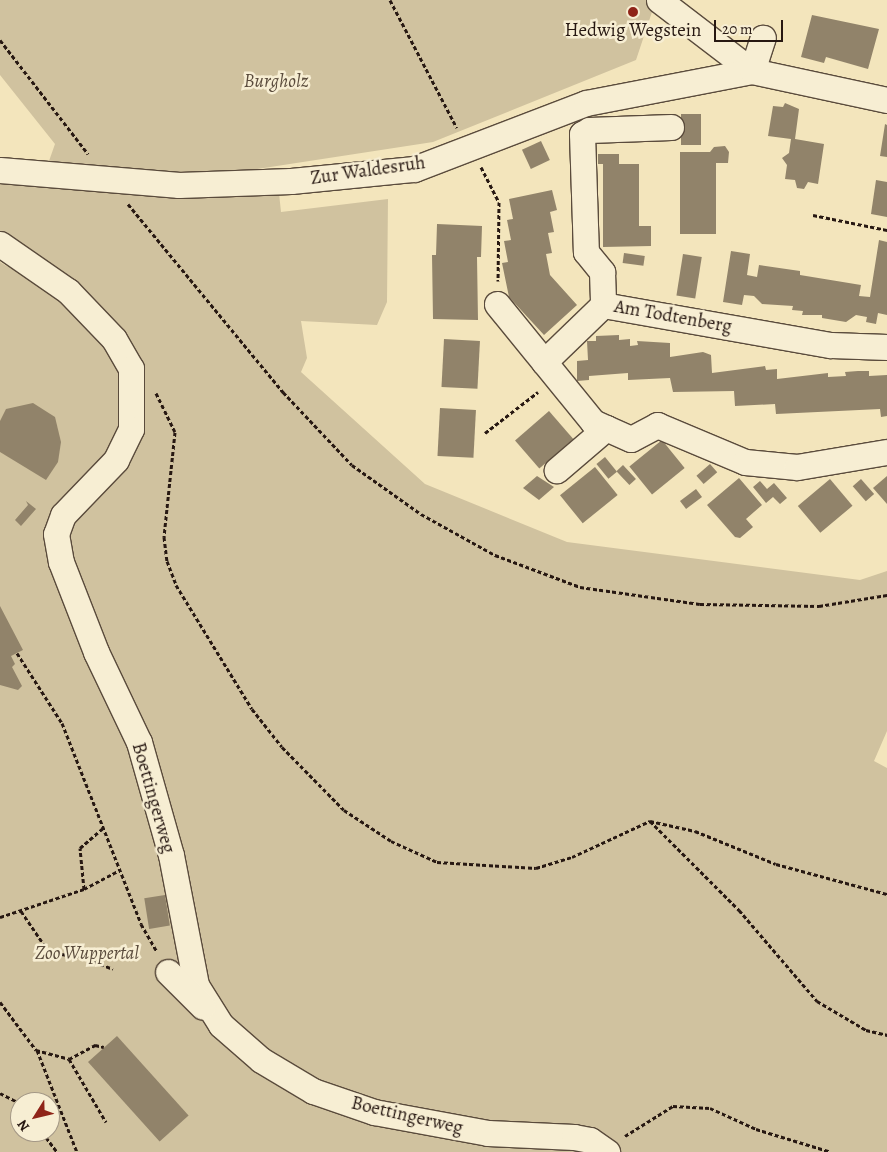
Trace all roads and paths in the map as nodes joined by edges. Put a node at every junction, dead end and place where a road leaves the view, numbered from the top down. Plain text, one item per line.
1 (390, 0) edge
2 (659, 0) edge
3 (763, 38) dead end
4 (0, 40) edge
5 (752, 71) junction
6 (887, 100) edge
7 (671, 127) dead end
8 (466, 152) junction
9 (0, 170) edge
10 (484, 173) dead end
11 (107, 179) junction
12 (813, 215) dead end
13 (887, 230) edge
14 (0, 244) edge
15 (497, 304) joint
16 (603, 305) junction
17 (887, 347) edge
18 (131, 368) junction
19 (550, 370) junction
20 (606, 428) junction
21 (485, 433) dead end
22 (887, 452) edge
23 (557, 470) dead end
24 (887, 595) edge
25 (17, 653) dead end
26 (650, 821) junction
27 (104, 828) junction
28 (120, 870) junction
29 (84, 889) junction
30 (887, 894) edge
31 (21, 911) junction
32 (0, 917) edge
33 (113, 969) dead end
34 (168, 972) joint
35 (0, 1002) edge
36 (221, 1024) junction
37 (887, 1035) edge
38 (104, 1047) dead end
39 (36, 1050) junction
40 (69, 1059) junction
41 (106, 1122) dead end
42 (50, 1142) edge
43 (607, 1151) edge
44 (58, 1152) edge
45 (77, 1152) edge
46 (831, 1152) edge

1 - 8 path
2 - 5 street
3 - 5 street
4 - 11 path
5 - 6 street, Zur Waldesruh
5 - 8 street, Zur Waldesruh
7 - 16 street, Am Todtenberg
8 - 11 street, Zur Waldesruh
9 - 11 street, Zur Waldesruh
10 - 15 path
11 - 24 path
12 - 13 path
14 - 18 street
15 - 19 street
16 - 17 street, Am Todtenberg
16 - 19 street
18 - 26 path
18 - 36 street, Boettingerweg
19 - 20 street
19 - 21 path
20 - 22 street
20 - 23 street
25 - 27 path
26 - 30 path
26 - 37 path
27 - 28 path
27 - 29 path
28 - 29 path
28 - 34 path
29 - 31 path
31 - 32 path
31 - 33 path
34 - 36 street
35 - 39 path
36 - 43 street, Boettingerweg
38 - 40 path
39 - 40 path
39 - 45 path
40 - 41 path
42 - 44 path
43 - 46 path

